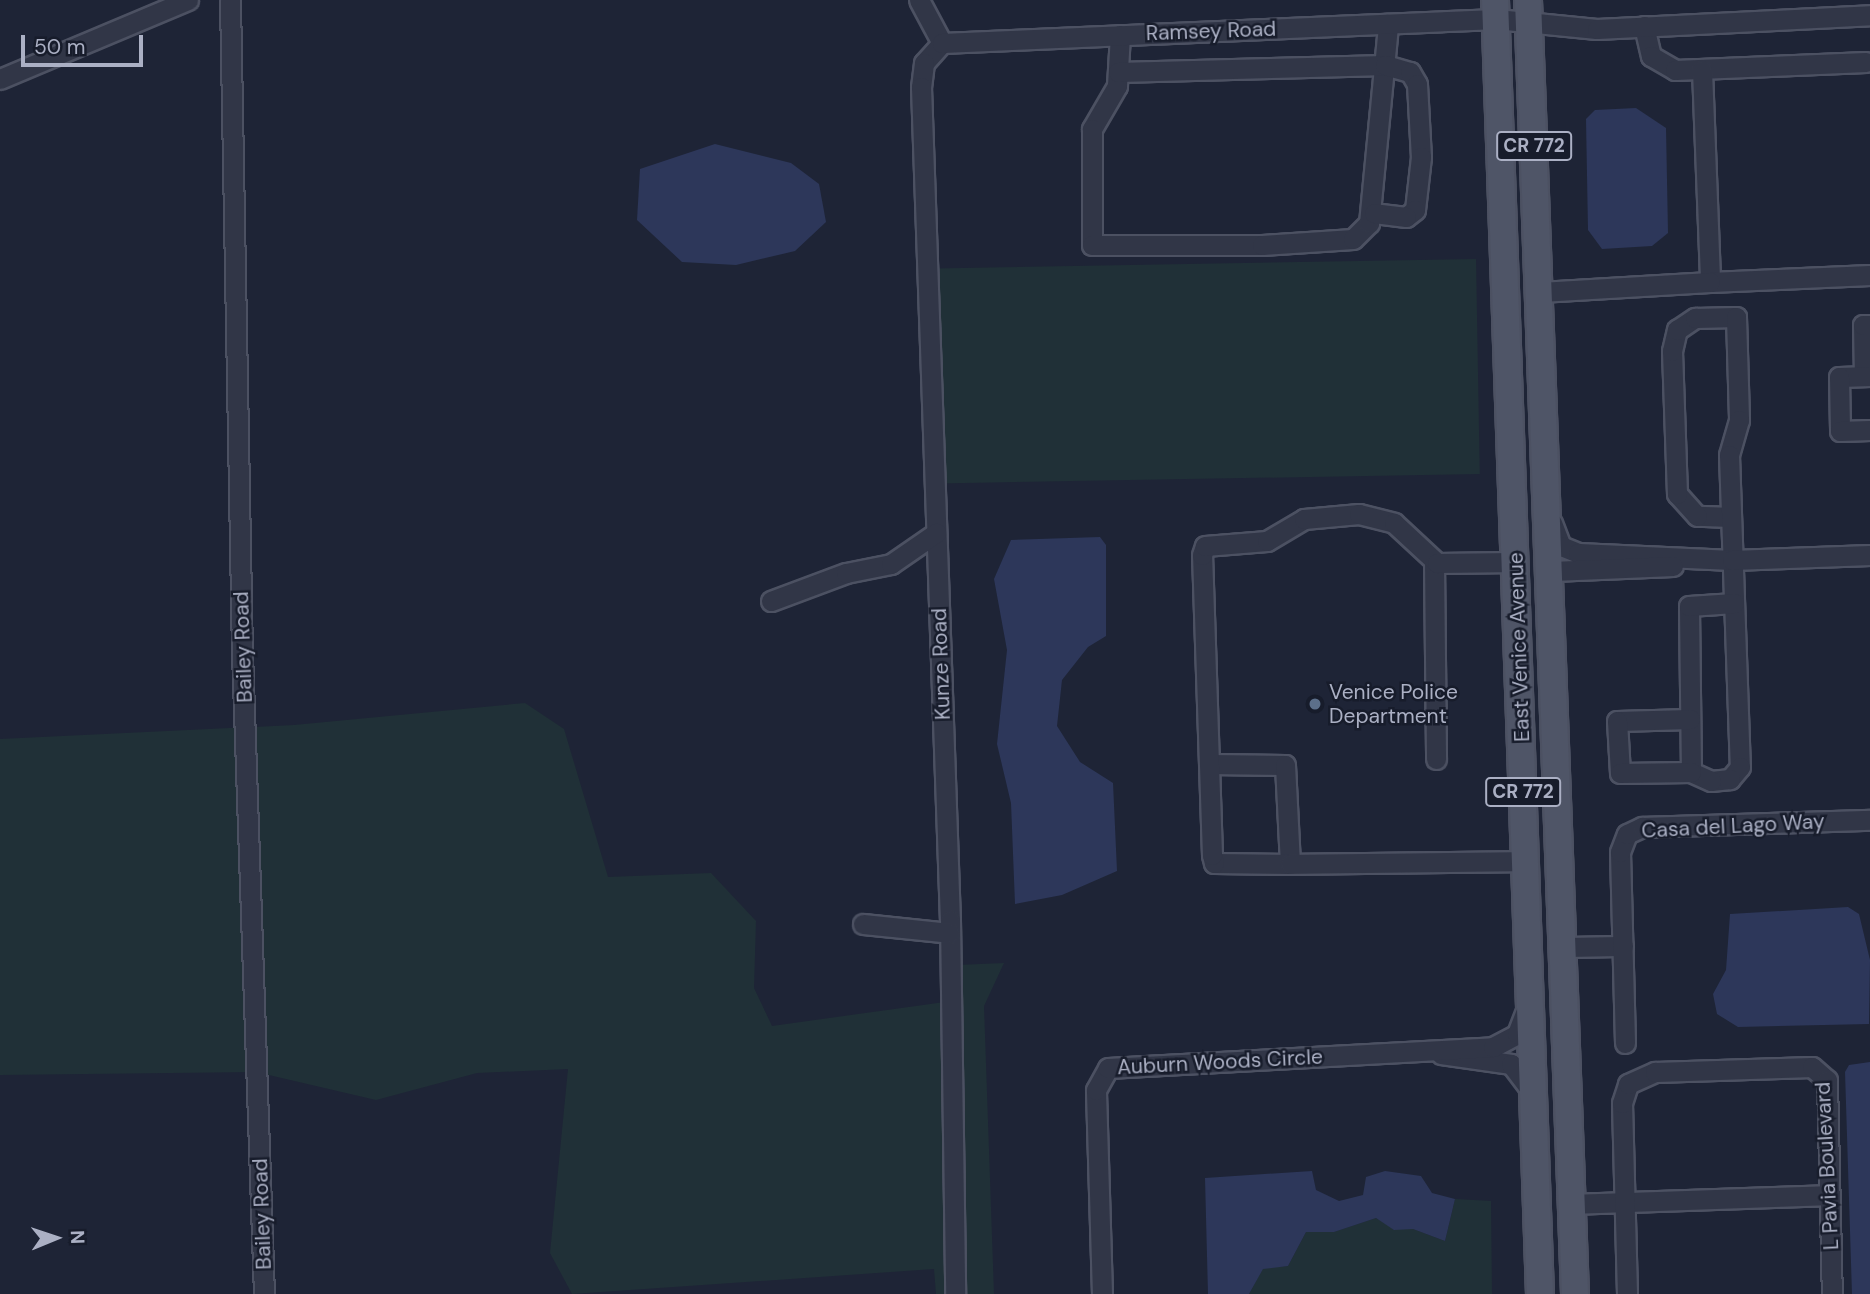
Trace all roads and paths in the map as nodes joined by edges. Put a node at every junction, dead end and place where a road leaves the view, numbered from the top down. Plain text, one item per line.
1 (188, 0) edge
2 (230, 0) edge
3 (919, 0) edge
4 (1529, 9) edge
5 (1495, 10) edge
6 (1870, 15) edge
7 (1388, 24) junction
8 (1644, 26) junction
9 (1120, 35) junction
10 (942, 43) junction
11 (1866, 62) dead end
12 (1385, 65) junction
13 (1702, 70) junction
14 (1118, 72) junction
15 (0, 79) edge
16 (1374, 213) junction
17 (1870, 275) edge
18 (1710, 282) junction
19 (1506, 289) junction
20 (1540, 292) junction
21 (1870, 325) edge
22 (1867, 376) edge
23 (1870, 430) edge
24 (1549, 508) junction
25 (1731, 517) junction
26 (936, 533) junction
27 (1870, 555) edge
28 (1732, 560) junction
29 (1434, 562) junction
30 (1516, 562) junction
31 (1552, 571) junction
32 (771, 601) dead end
33 (1734, 603) junction
34 (1690, 719) junction
35 (1436, 759) dead end
36 (1210, 764) junction
37 (1691, 772) junction
38 (1870, 820) edge
39 (1524, 860) junction
40 (1290, 864) junction
41 (863, 924) dead end
42 (950, 933) junction
43 (1623, 946) junction
44 (1563, 947) junction
45 (1527, 978) junction
46 (1625, 1043) dead end
47 (1436, 1053) junction
48 (1534, 1104) junction
49 (1830, 1195) junction
50 (1624, 1203) junction
51 (1572, 1204) junction
52 (264, 1294) edge
53 (955, 1294) edge
54 (1102, 1294) edge
55 (1540, 1294) edge
56 (1574, 1294) edge
57 (1627, 1294) edge
58 (1832, 1294) edge

1 - 15 street
2 - 52 street, Bailey Road
3 - 10 street
4 - 5 street, Ramsey Road
4 - 8 street, Ramsey Road
4 - 20 main road, East Venice Avenue / CR 772
5 - 7 street, Ramsey Road
5 - 19 main road, East Venice Avenue / CR 772
6 - 8 street, Ramsey Road
7 - 9 street, Ramsey Road
7 - 12 street
8 - 13 street
9 - 10 street, Ramsey Road
9 - 14 street
10 - 26 street, Kunze Road
11 - 13 street
12 - 14 street
12 - 16 street
12 - 16 street
13 - 18 street
14 - 16 street
17 - 18 street
18 - 20 street
19 - 30 main road, East Venice Avenue / CR 772
19 - 31 main road
20 - 24 main road, East Venice Avenue / CR 772
21 - 22 street
22 - 23 street
24 - 28 street
24 - 31 main road, East Venice Avenue / CR 772
25 - 25 street
25 - 28 street
26 - 32 street
26 - 42 street, Kunze Road
27 - 28 street
28 - 31 street
28 - 33 street
29 - 30 street
29 - 35 street
29 - 36 street
30 - 39 main road, East Venice Avenue / CR 772
31 - 44 main road, East Venice Avenue / CR 772
33 - 34 street
33 - 37 street
34 - 37 street
34 - 37 street
36 - 40 street
36 - 40 street
38 - 43 street, Casa del Lago Way
39 - 40 street
39 - 45 main road, East Venice Avenue / CR 772
41 - 42 street
42 - 53 street, Kunze Road
43 - 44 street
43 - 46 street, Casa del Lago Way
44 - 51 main road, East Venice Avenue / CR 772
45 - 47 street, Auburn Woods Circle
45 - 48 main road, East Venice Avenue / CR 772
47 - 48 street, Auburn Woods Circle
47 - 54 street, Auburn Woods Circle
48 - 55 main road, East Venice Avenue / CR 772
49 - 50 street
49 - 50 street, L Pavia Boulevard
49 - 58 street, L Pavia Boulevard
50 - 51 street
50 - 57 street, L Pavia Boulevard
51 - 56 main road, East Venice Avenue / CR 772

